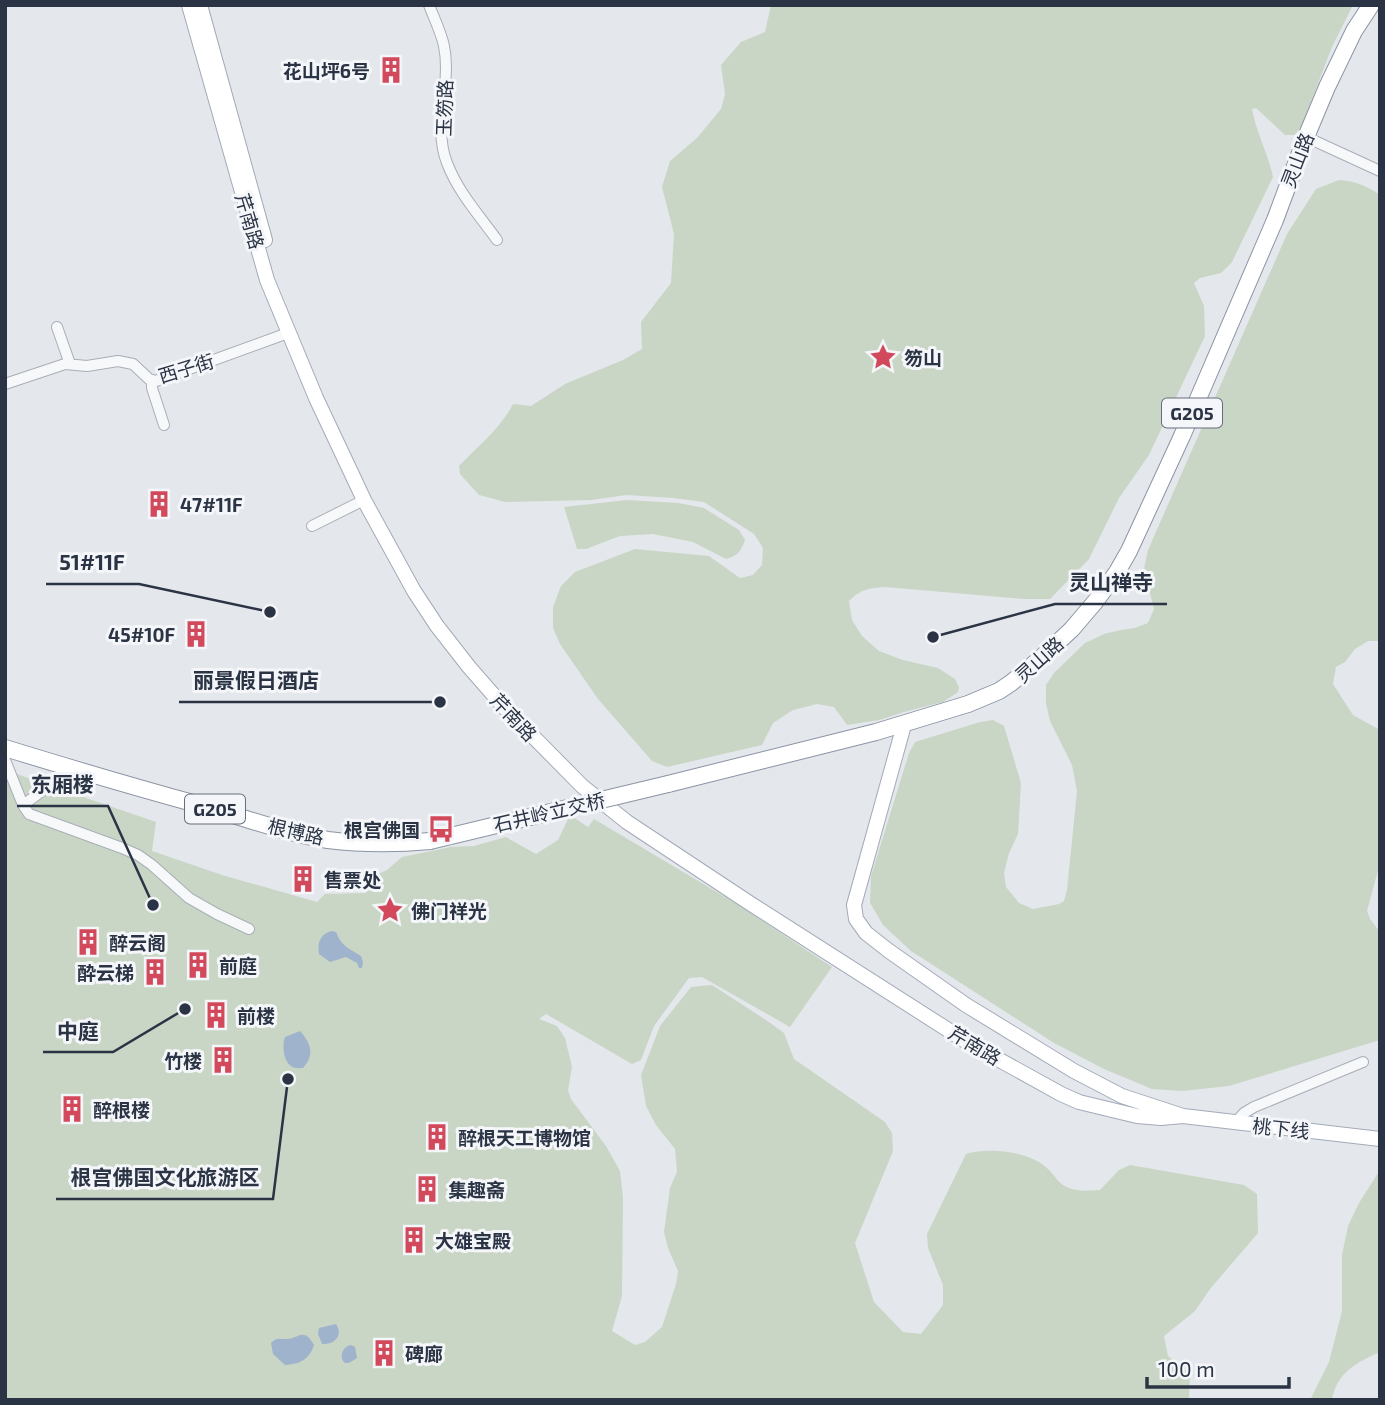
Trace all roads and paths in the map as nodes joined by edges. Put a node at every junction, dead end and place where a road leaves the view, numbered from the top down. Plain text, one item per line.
1 (189, 5) edge
2 (200, 5) edge
3 (429, 5) edge
4 (1371, 5) edge
5 (1306, 137) junction
6 (1380, 171) edge
7 (497, 240) dead end
8 (57, 327) dead end
9 (288, 333) junction
10 (70, 364) junction
11 (152, 381) junction
12 (5, 384) edge
13 (164, 425) dead end
14 (365, 499) junction
15 (312, 526) dead end
16 (904, 725) junction
17 (5, 748) edge
18 (5, 760) edge
19 (72, 769) junction
20 (23, 805) junction
21 (430, 841) joint
22 (249, 929) dead end
23 (1363, 1062) dead end
24 (1183, 1116) junction
25 (1234, 1123) junction
26 (1380, 1139) edge

1 - 9 main road, 芹南路
2 - 9 main road
3 - 7 street, 玉笏路
4 - 5 highway, 灵山路 / G205
5 - 6 street
5 - 16 highway, 灵山路 / G205
8 - 10 street
9 - 11 street, 西子街
9 - 14 main road, 芹南路
10 - 11 street, 西子街
10 - 12 street, 西子街
11 - 13 street
14 - 15 street
14 - 24 main road, 芹南路
16 - 21 highway, 石井岭立交桥 / G205, bridge
16 - 24 main road
17 - 19 highway, 根博路 / G205
18 - 20 street
19 - 20 street
19 - 21 highway, 根博路 / G205
20 - 22 street
23 - 25 street
24 - 25 main road, 桃下线
25 - 26 main road, 桃下线

